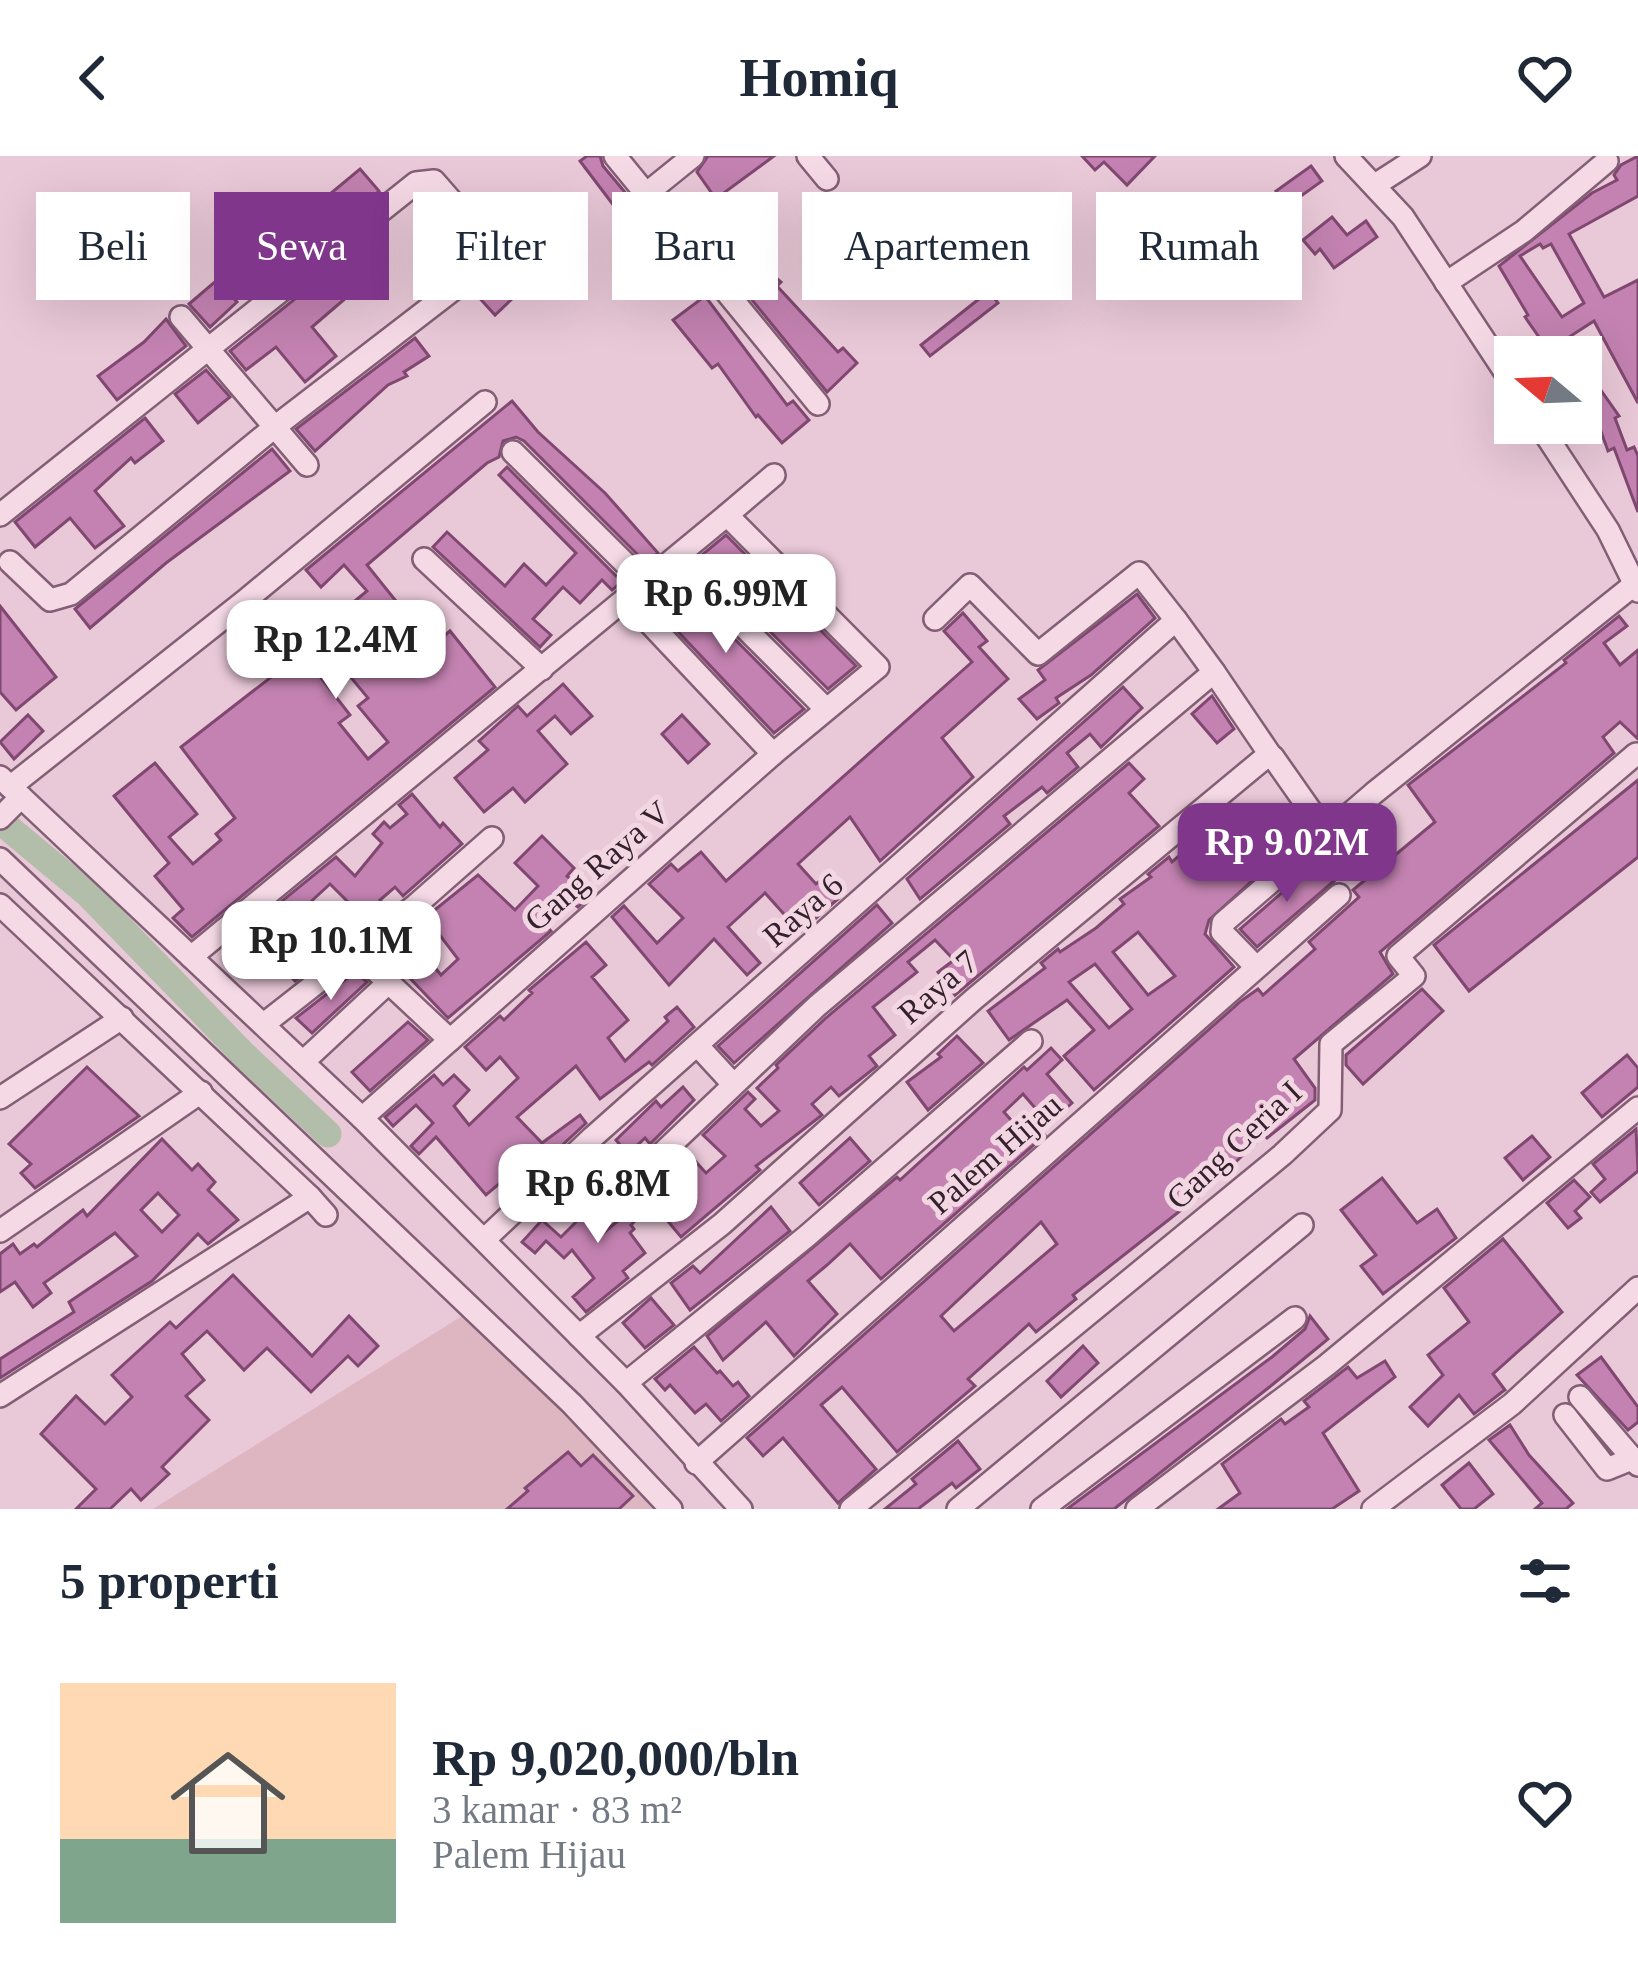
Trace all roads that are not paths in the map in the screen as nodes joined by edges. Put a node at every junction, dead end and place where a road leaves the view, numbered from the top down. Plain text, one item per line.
1 (615, 156) edge
2 (694, 156) edge
3 (808, 156) edge
4 (1346, 156) edge
5 (1420, 156) edge
6 (1605, 158) edge
7 (827, 179) dead end
8 (1375, 185) junction
9 (644, 192) edge
10 (649, 192) edge
11 (1446, 283) junction
12 (733, 300) edge
13 (181, 317) dead end
14 (207, 348) junction
15 (1494, 355) edge
16 (485, 402) dead end
17 (818, 404) dead end
18 (276, 426) junction
19 (1552, 444) edge
20 (513, 452) dead end
21 (307, 465) dead end
22 (774, 475) dead end
23 (0, 515) edge
24 (728, 515) junction
25 (424, 559) dead end
26 (676, 559) junction
27 (3, 561) edge
28 (645, 583) junction
29 (1636, 588) edge
30 (626, 598) junction
31 (935, 619) dead end
32 (1171, 626) junction
33 (542, 669) junction
34 (1214, 672) junction
35 (826, 709) junction
36 (773, 754) junction
37 (1636, 754) edge
38 (1271, 756) junction
39 (8, 798) edge
40 (1328, 834) junction
41 (492, 838) dead end
42 (0, 859) edge
43 (1339, 895) dead end
44 (0, 905) edge
45 (53, 910) junction
46 (31, 933) junction
47 (80, 935) junction
48 (356, 952) junction
49 (191, 957) junction
50 (58, 958) junction
51 (1256, 968) junction
52 (388, 983) junction
53 (122, 1018) junction
54 (264, 1024) junction
55 (449, 1040) junction
56 (1031, 1041) dead end
57 (698, 1046) junction
58 (303, 1062) junction
59 (733, 1084) junction
60 (201, 1092) junction
61 (0, 1098) edge
62 (1638, 1108) edge
63 (362, 1118) junction
64 (637, 1177) dead end
65 (310, 1197) junction
66 (326, 1215) dead end
67 (1302, 1225) dead end
68 (0, 1231) edge
69 (485, 1240) junction
70 (1638, 1288) edge
71 (1295, 1318) dead end
72 (579, 1336) junction
73 (626, 1383) junction
74 (0, 1396) edge
75 (1573, 1406) dead end
76 (1635, 1454) edge
77 (696, 1462) junction
78 (671, 1509) edge
79 (740, 1509) edge
80 (851, 1509) edge
81 (958, 1509) edge
82 (1042, 1509) edge
83 (1137, 1509) edge
84 (1373, 1509) edge

1 - 9 street
2 - 10 street
3 - 7 street
4 - 8 street
5 - 8 street
6 - 11 street
8 - 11 street
11 - 15 street
12 - 17 street
13 - 14 street
14 - 18 street
14 - 18 street
14 - 23 street
16 - 39 street
18 - 21 street
18 - 27 street
19 - 29 street
20 - 28 street
22 - 24 street
24 - 26 street
24 - 35 street, Gang Raya V
25 - 33 street
26 - 28 street
26 - 35 street
28 - 30 street
29 - 40 street
30 - 33 street
30 - 36 street
31 - 32 street
32 - 34 street
32 - 57 street, Raya 6
33 - 49 street
34 - 38 street
34 - 59 street
35 - 36 street, Gang Raya V
36 - 55 street, Gang Raya V
37 - 80 street, Gang Ceria I
38 - 40 street
38 - 72 street, Raya 7
39 - 49 street
40 - 51 street
41 - 48 street
42 - 45 street
43 - 51 street, Palem Hijau
44 - 46 street
45 - 46 street
45 - 47 street
46 - 50 street
47 - 50 street
47 - 78 street
48 - 52 street
48 - 54 street
49 - 54 street
50 - 53 street
51 - 77 street, Palem Hijau
52 - 55 street
52 - 58 street
53 - 60 street
53 - 61 street
54 - 58 street
55 - 63 street, Gang Raya V
56 - 73 street
57 - 59 street
57 - 69 street, Raya 6
58 - 63 street
59 - 64 street
60 - 65 street
60 - 68 street
62 - 83 street
63 - 69 street
65 - 66 street
65 - 74 street
67 - 81 street
69 - 72 street
70 - 84 street
71 - 82 street
72 - 73 street
73 - 77 street
75 - 76 street
77 - 79 street

